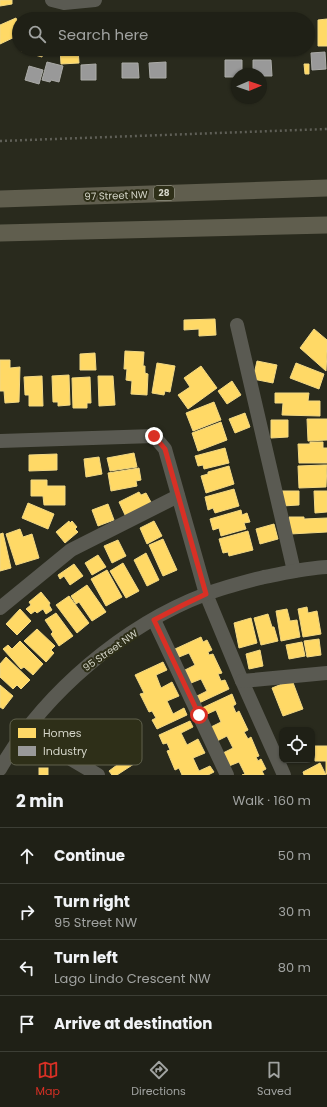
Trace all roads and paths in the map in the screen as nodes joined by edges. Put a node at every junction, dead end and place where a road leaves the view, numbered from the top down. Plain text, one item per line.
1 (52, 0) edge
2 (95, 0) edge
3 (327, 130) edge
4 (0, 142) edge
5 (327, 188) edge
6 (0, 199) edge
7 (327, 225) edge
8 (0, 234) edge
9 (236, 325) dead end
10 (0, 441) edge
11 (178, 496) junction
12 (327, 567) edge
13 (294, 571) junction
14 (206, 594) junction
15 (0, 608) edge
16 (154, 620) junction
17 (327, 673) edge
18 (242, 681) junction
19 (35, 719) edge
20 (10, 754) edge
21 (81, 765) edge
22 (0, 769) edge
23 (98, 775) edge
24 (227, 775) edge
25 (284, 775) edge

1 - 2 street
3 - 4 path
5 - 6 main road, 97 Street NW / 28
7 - 8 main road
9 - 13 street
10 - 11 street
11 - 14 street
11 - 15 street
12 - 13 street, 95 Street NW
13 - 14 street, 95 Street NW
14 - 16 street, 95 Street NW
14 - 18 street
16 - 19 street, 95 Street NW
16 - 24 street
17 - 18 street
18 - 25 street
20 - 22 street, 95 Street NW
21 - 23 street

